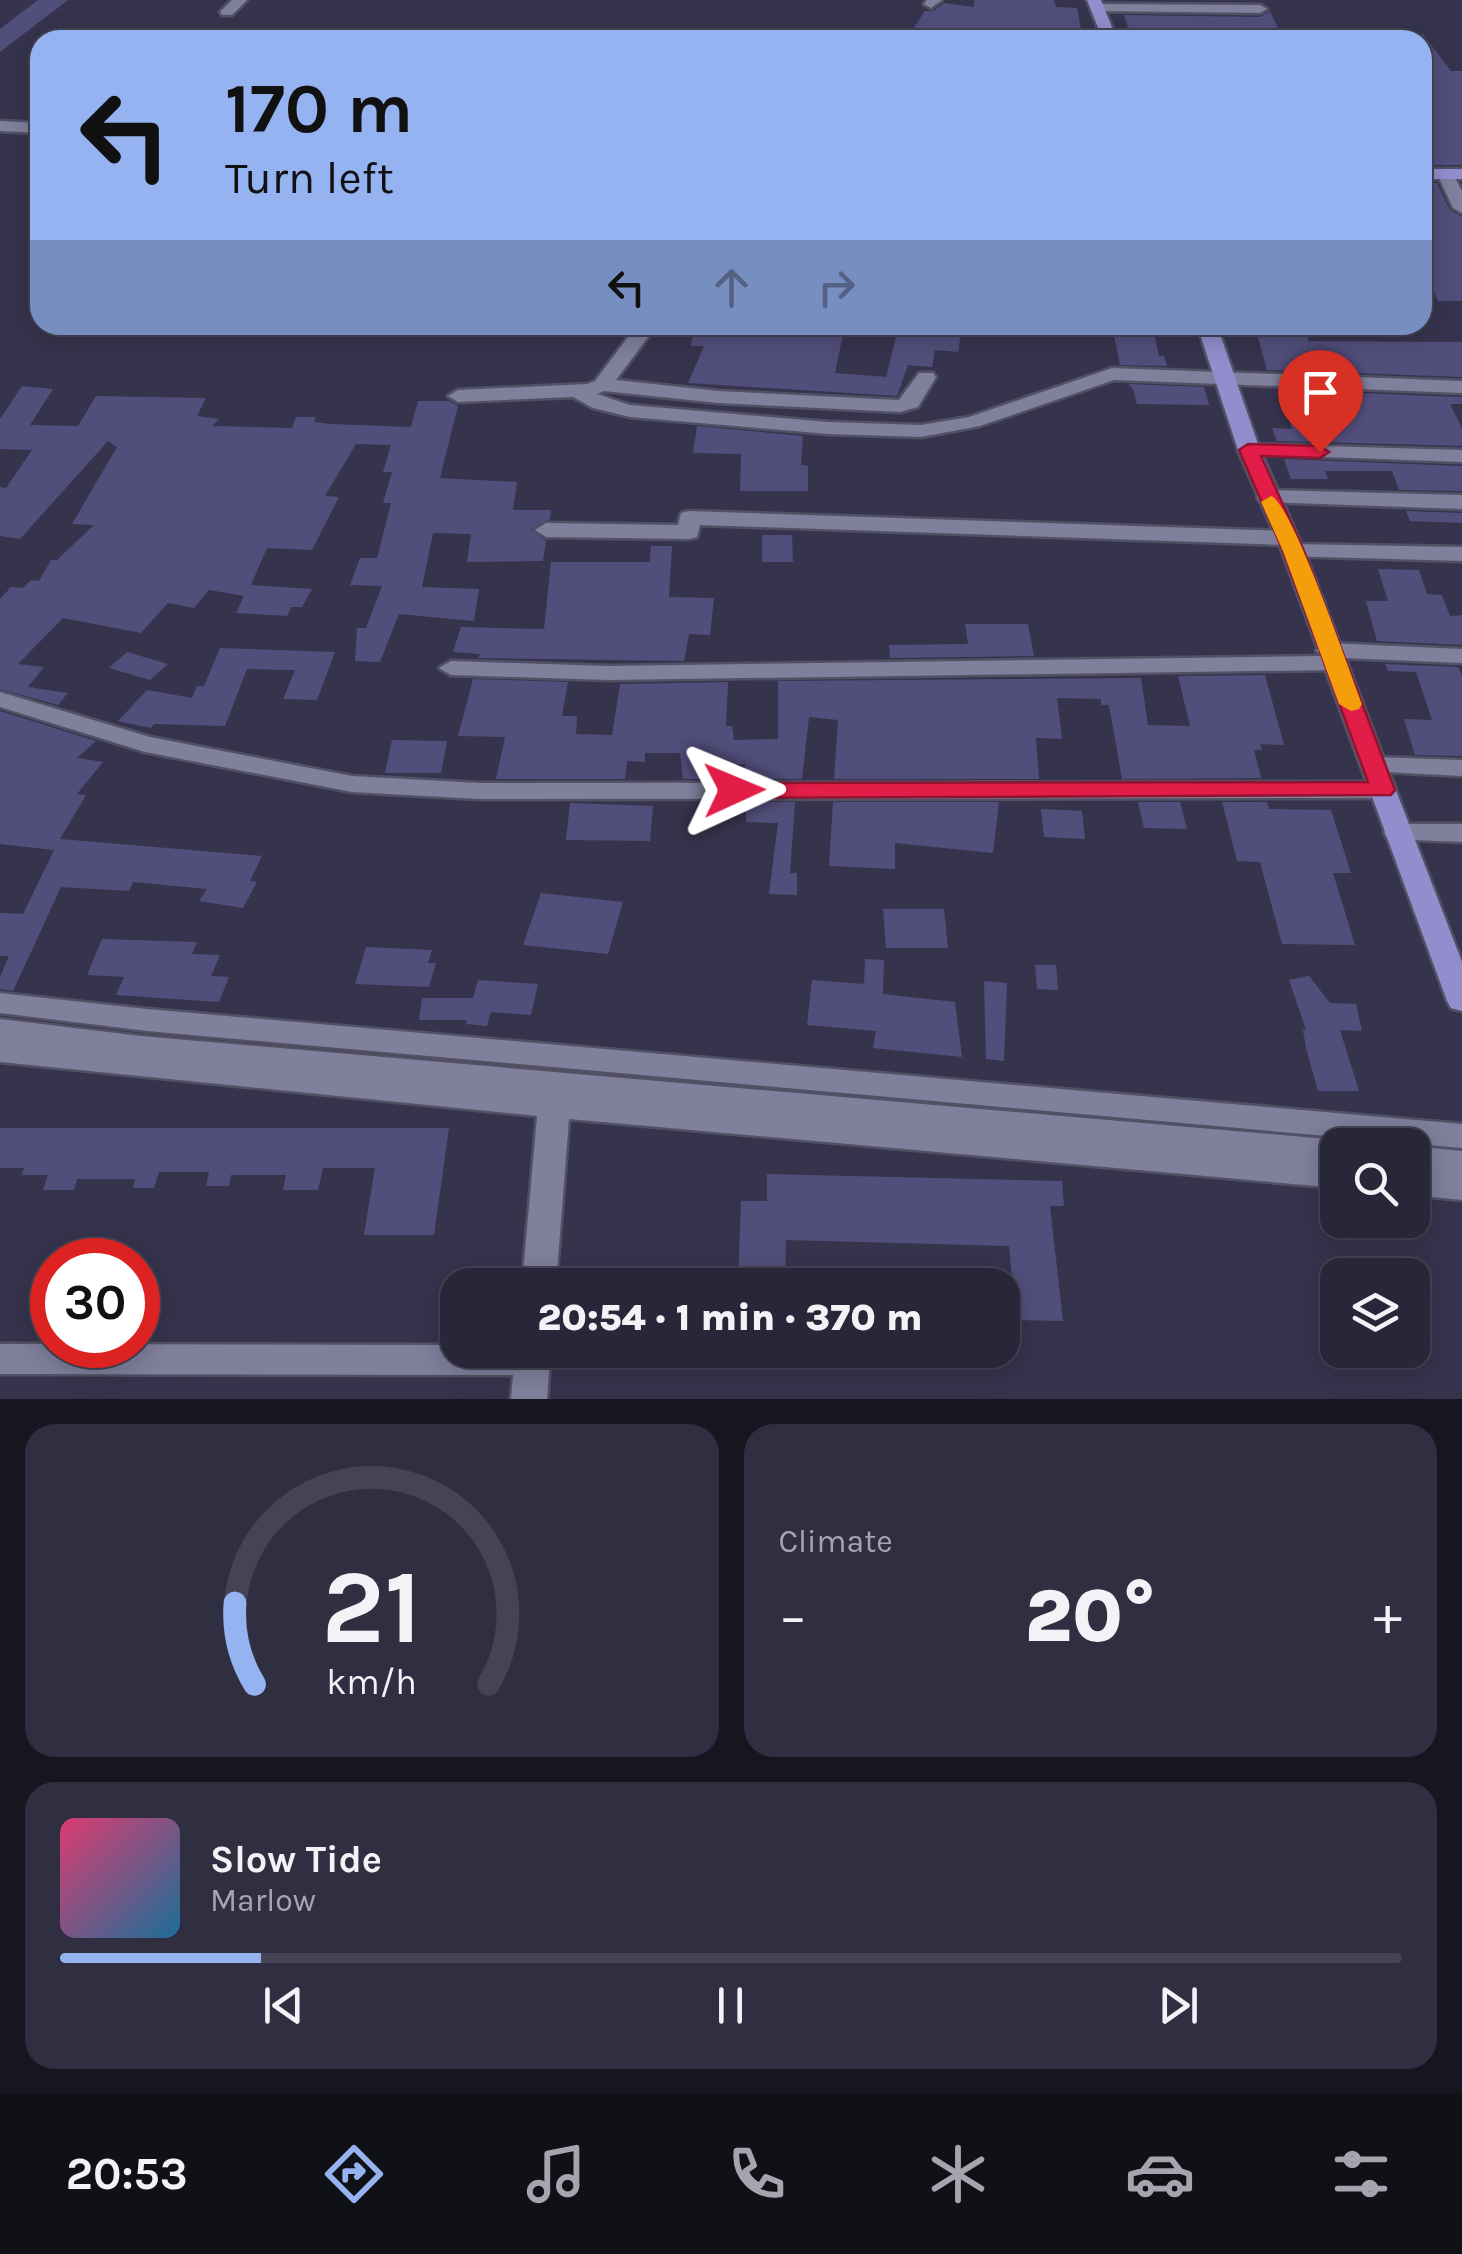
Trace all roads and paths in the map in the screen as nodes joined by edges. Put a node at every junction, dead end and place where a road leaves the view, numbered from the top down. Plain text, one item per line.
1 (240, 0) edge
2 (1097, 4) edge
3 (1260, 9) dead end
4 (227, 12) dead end
5 (1106, 30) edge
6 (0, 126) edge
7 (30, 128) edge
8 (1453, 174) edge
9 (1462, 208) edge
10 (639, 335) edge
11 (1211, 335) edge
12 (926, 377) dead end
13 (1225, 378) junction
14 (602, 385) junction
15 (1462, 387) edge
16 (580, 394) junction
17 (458, 396) dead end
18 (1248, 450) junction
19 (1462, 456) edge
20 (1268, 497) junction
21 (1462, 502) edge
22 (546, 530) dead end
23 (1290, 545) junction
24 (1462, 554) edge
25 (1332, 656) junction
26 (1462, 656) edge
27 (452, 668) dead end
28 (0, 700) edge
29 (1462, 768) edge
30 (1378, 778) junction
31 (1398, 832) junction
32 (1462, 833) edge
33 (1453, 953) edge
34 (1462, 1001) edge
35 (0, 1003) edge
36 (0, 1030) edge
37 (0, 1051) edge
38 (555, 1094) junction
39 (1462, 1136) edge
40 (1320, 1151) edge
41 (1430, 1160) edge
42 (1462, 1163) edge
43 (1320, 1174) edge
44 (1430, 1184) edge
45 (1462, 1187) edge
46 (540, 1268) edge
47 (440, 1356) edge
48 (0, 1359) edge
49 (532, 1368) edge
50 (529, 1399) edge

1 - 4 street
2 - 3 street
2 - 5 main road
6 - 7 street
8 - 9 street
10 - 14 street
11 - 13 main road
12 - 14 street
13 - 15 street
13 - 16 street
13 - 18 main road
14 - 16 street
16 - 17 street
18 - 19 street
18 - 20 main road
20 - 21 street
20 - 23 main road
22 - 23 street
23 - 24 street
23 - 25 main road
25 - 26 street
25 - 27 street
25 - 30 main road
28 - 30 street
29 - 30 street
30 - 31 main road
31 - 32 street
31 - 33 main road
33 - 34 main road
35 - 39 street
36 - 38 street
37 - 38 street
38 - 40 street
38 - 43 street
38 - 46 street
41 - 42 street
44 - 45 street
47 - 48 street
49 - 50 street

